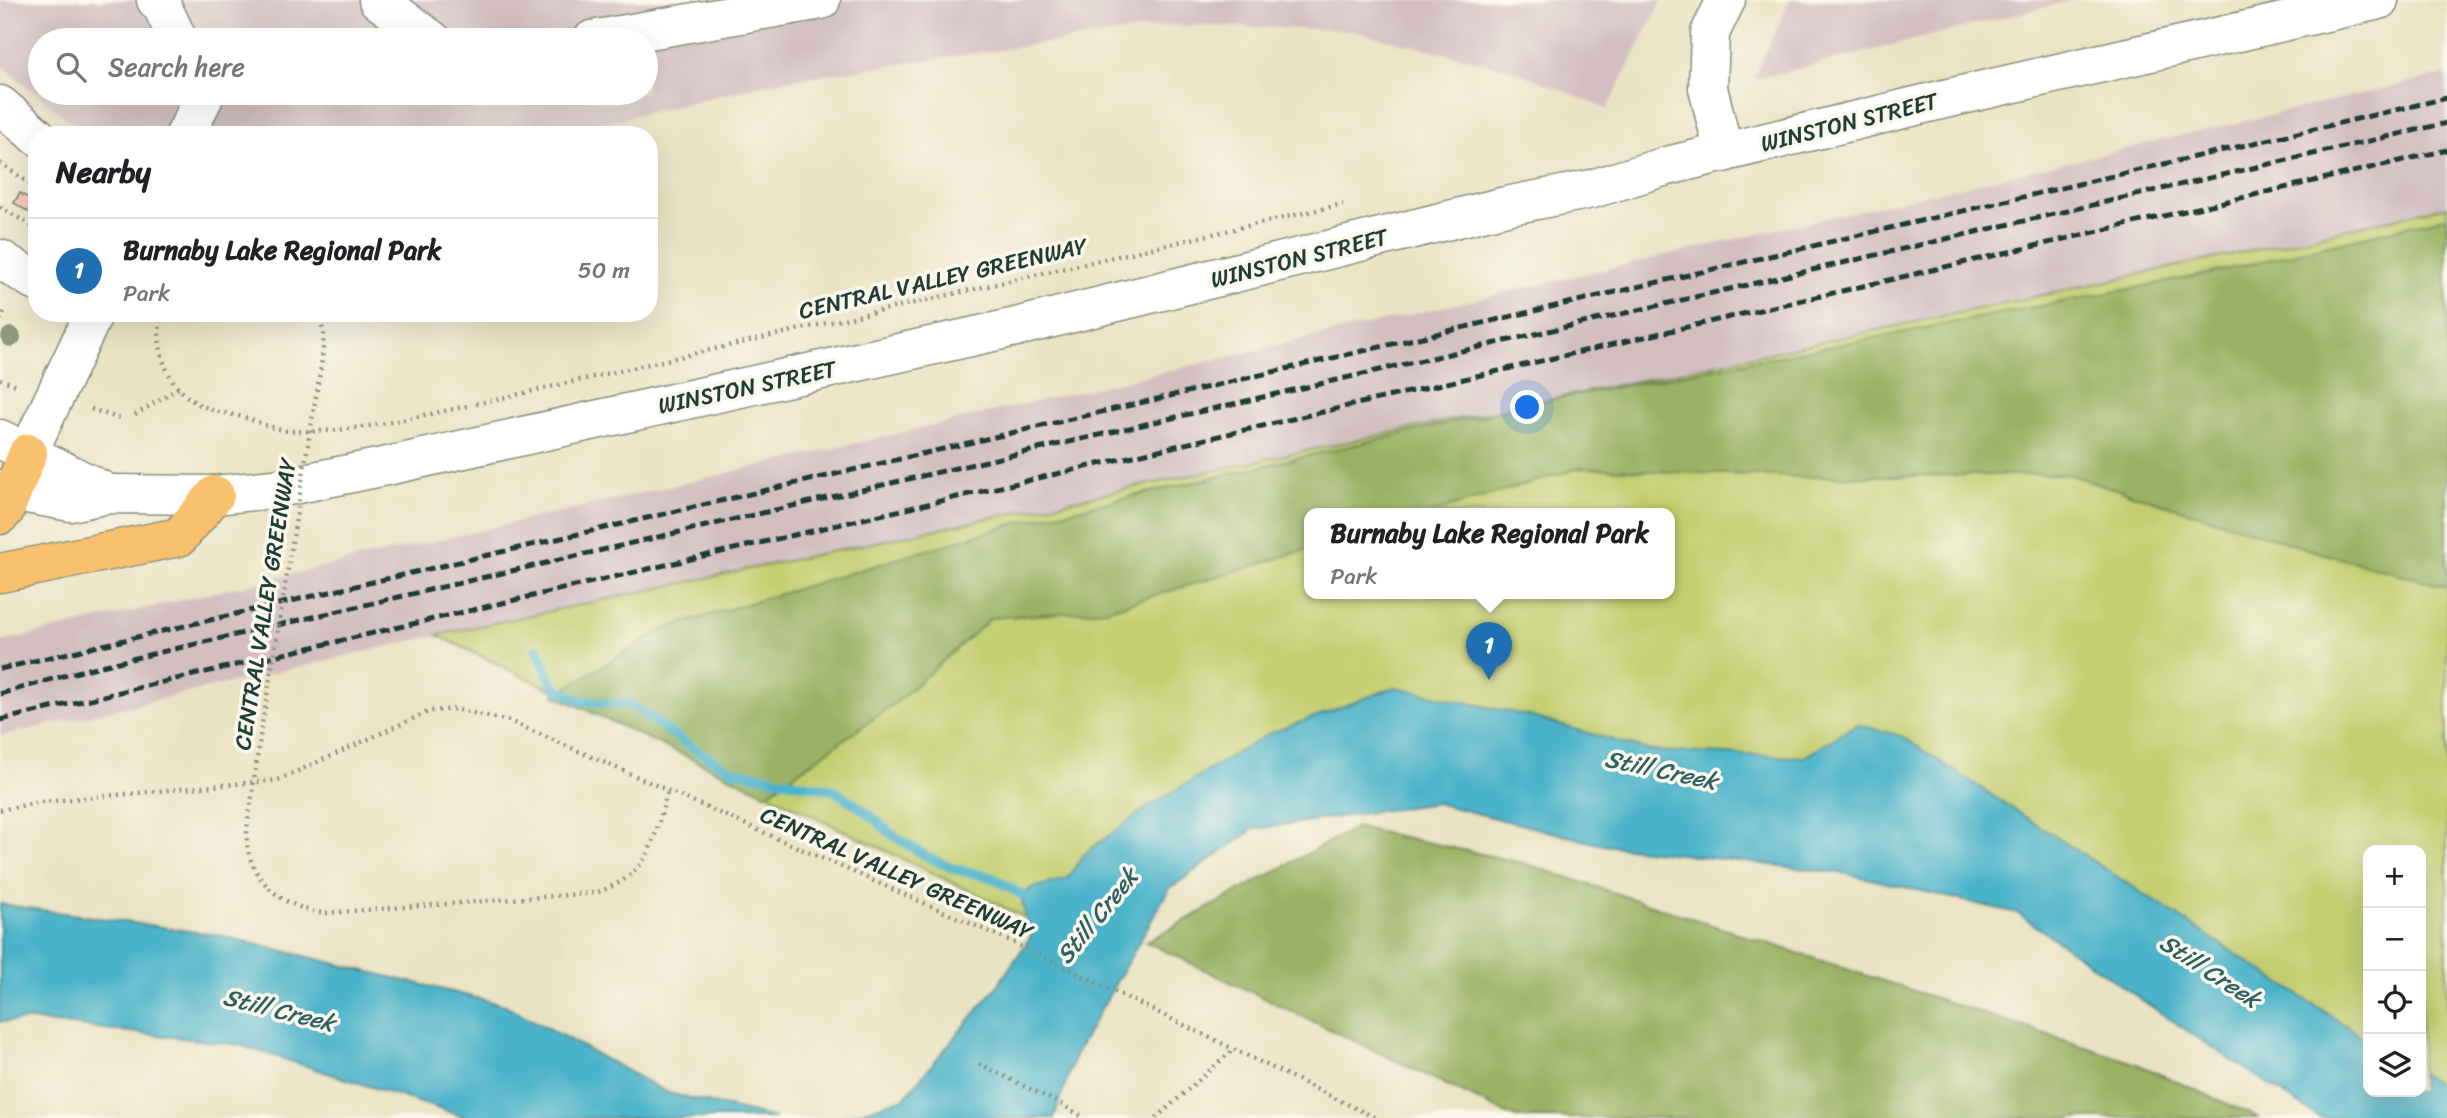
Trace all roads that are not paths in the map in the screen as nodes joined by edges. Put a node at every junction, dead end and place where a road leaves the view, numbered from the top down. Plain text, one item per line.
1 (378, 0) edge
2 (821, 0) edge
3 (1726, 0) edge
4 (2379, 0) edge
5 (159, 1) edge
6 (172, 28) edge
7 (416, 28) edge
8 (658, 28) edge
9 (205, 105) edge
10 (0, 106) edge
11 (191, 126) edge
12 (28, 129) edge
13 (1724, 153) junction
14 (0, 259) edge
15 (23, 292) edge
16 (86, 322) edge
17 (14, 446) edge
18 (109, 494) junction
19 (215, 495) junction
20 (4, 498) edge
21 (0, 573) edge

1 - 7 street
2 - 8 street
3 - 13 street
4 - 13 street, WINSTON STREET
5 - 6 street
9 - 11 street
10 - 12 street
13 - 19 street, WINSTON STREET
14 - 15 street
16 - 17 street
17 - 18 street
17 - 20 main road
18 - 19 street, WINSTON STREET
18 - 20 street
19 - 21 main road

